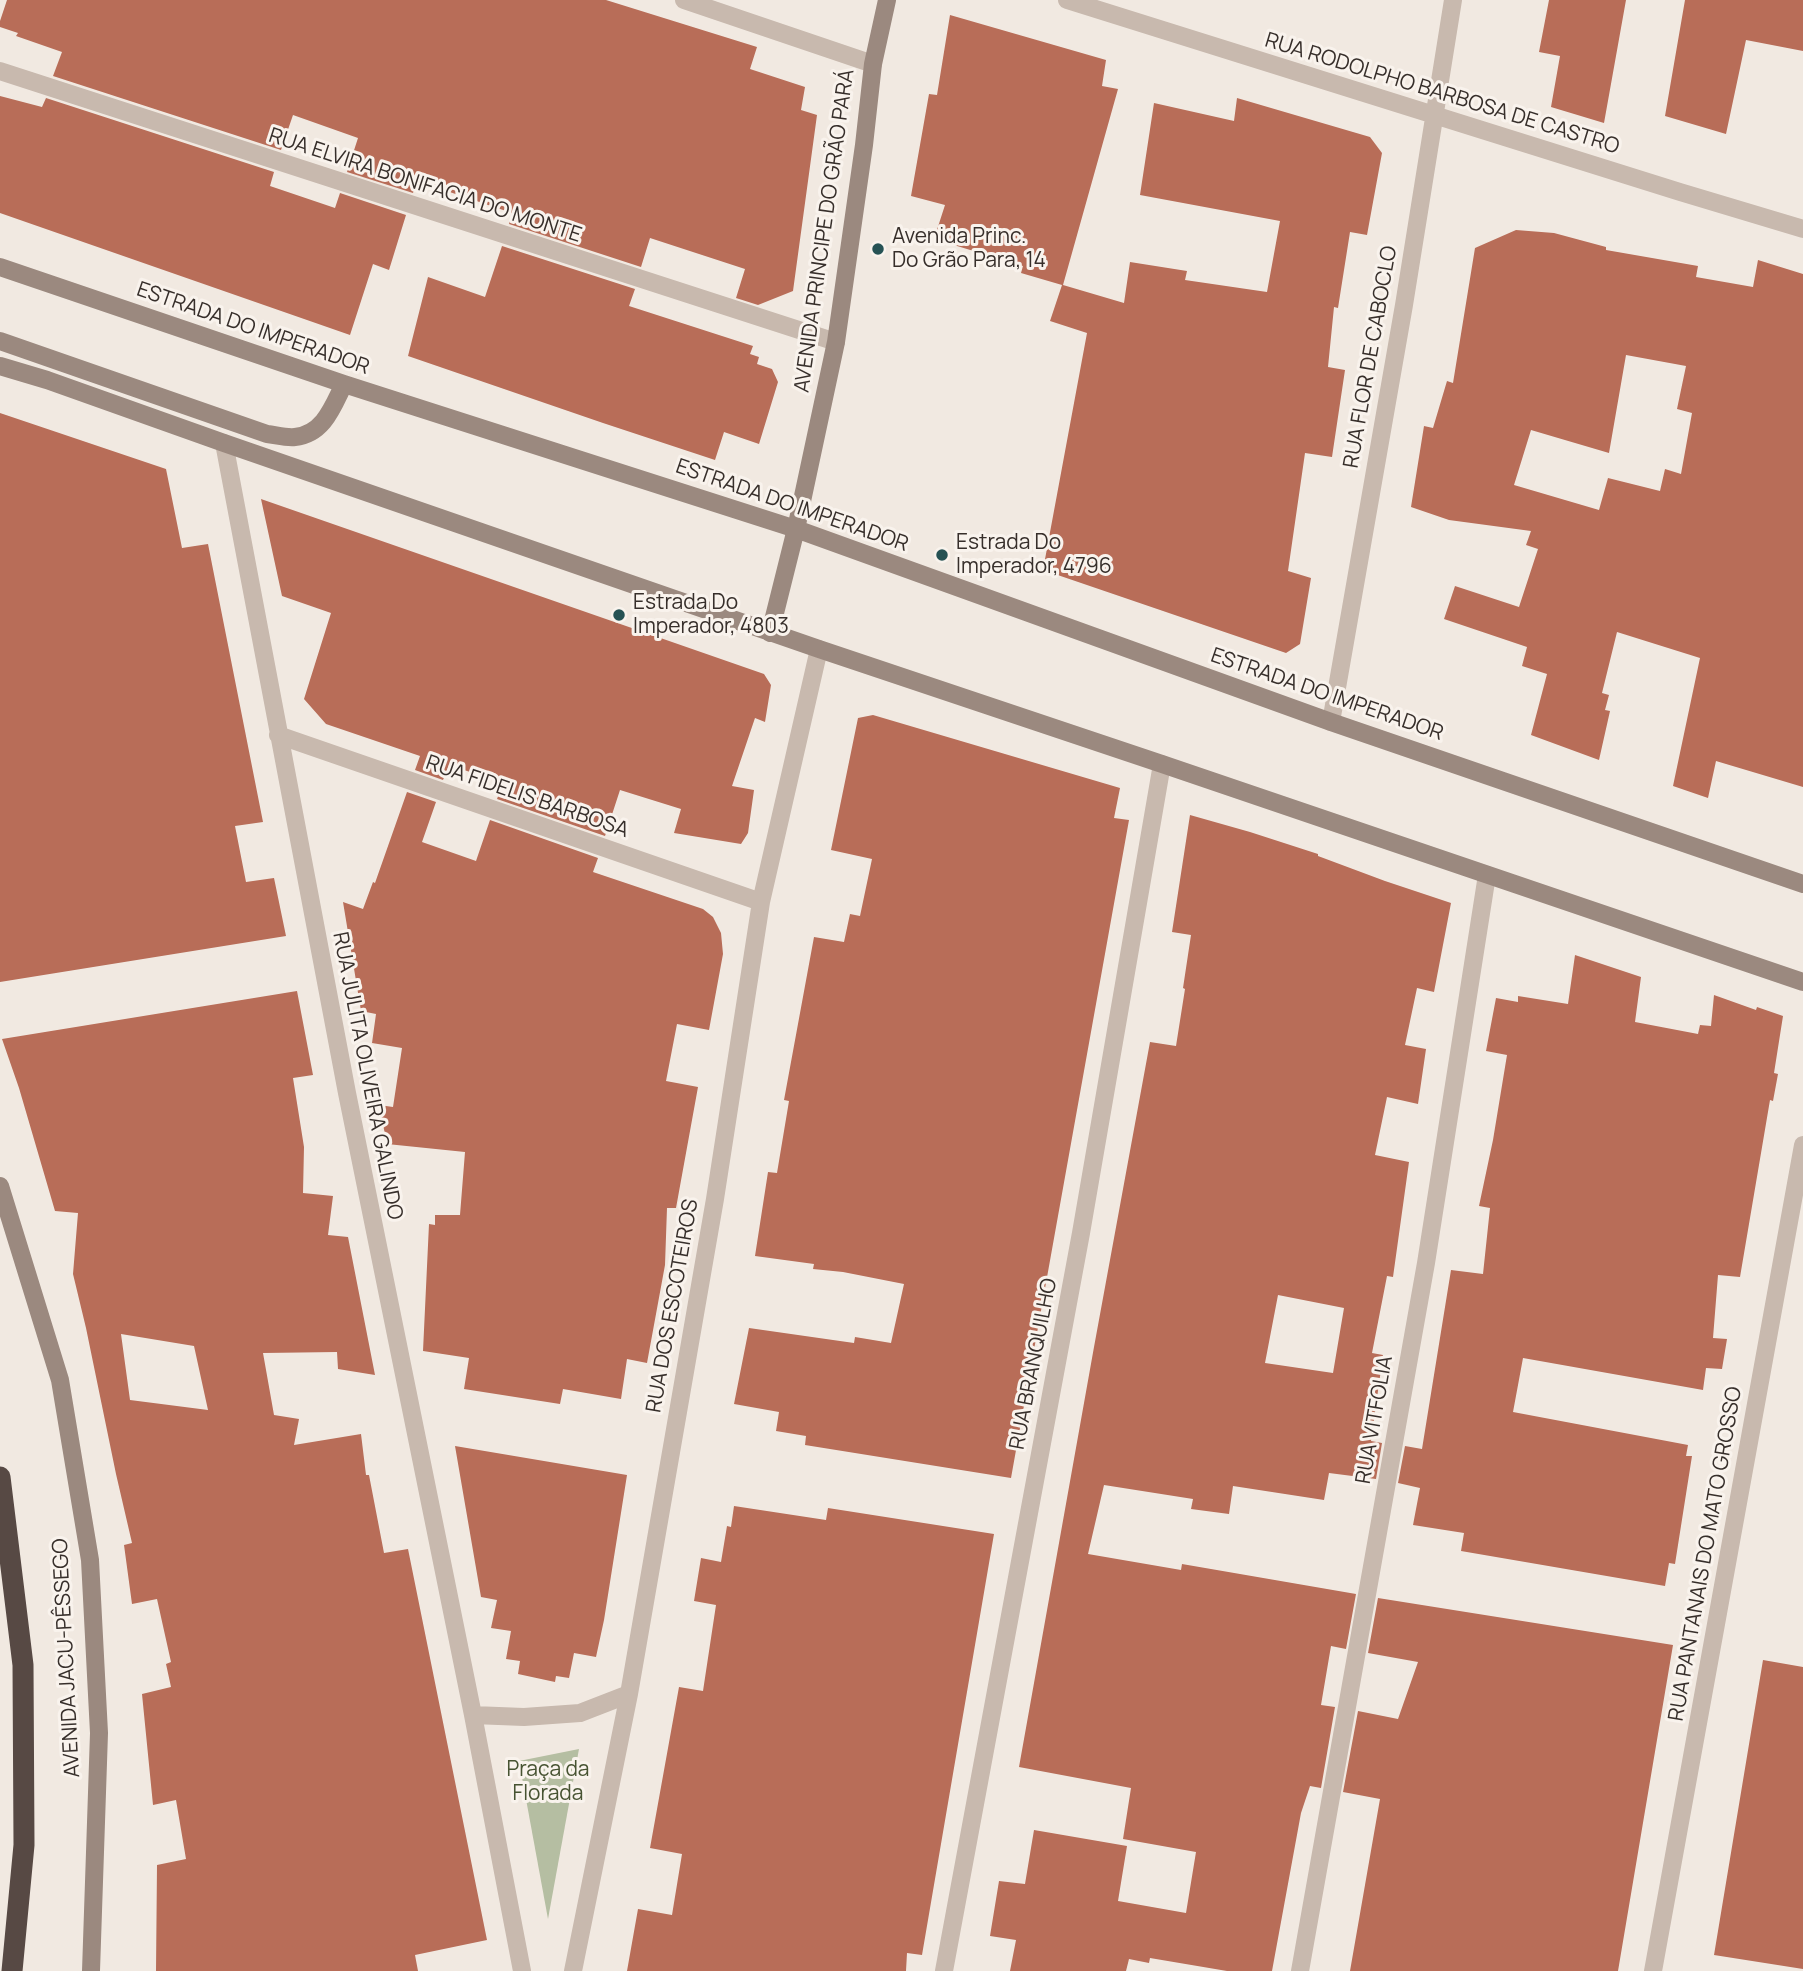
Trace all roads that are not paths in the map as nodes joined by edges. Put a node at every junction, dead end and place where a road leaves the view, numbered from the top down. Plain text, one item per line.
1 (684, 0) edge
2 (887, 0) edge
3 (1067, 0) edge
4 (1453, 0) edge
5 (873, 64) junction
6 (0, 71) edge
7 (1434, 116) junction
8 (1803, 229) edge
9 (0, 267) edge
10 (0, 341) edge
11 (836, 342) junction
12 (0, 366) edge
13 (344, 384) junction
14 (224, 443) junction
15 (796, 529) junction
16 (770, 633) junction
17 (819, 649) junction
18 (1331, 722) junction
19 (278, 736) junction
20 (1162, 764) junction
21 (1487, 875) junction
22 (1803, 884) edge
23 (761, 902) junction
24 (1803, 982) edge
25 (1803, 1145) edge
26 (0, 1186) edge
27 (0, 1477) edge
28 (629, 1694) junction
29 (473, 1715) junction
30 (12, 1971) edge
31 (91, 1971) edge
32 (522, 1971) edge
33 (573, 1971) edge
34 (944, 1971) edge
35 (1300, 1971) edge
36 (1653, 1971) edge

1 - 5 street
2 - 5 main road, AVENIDA PRINCIPE DO GRÃO PARÁ
3 - 7 street, RUA RODOLPHO BARBOSA DE CASTRO
4 - 7 street, RUA FLOR DE CABOCLO
5 - 11 main road, AVENIDA PRINCIPE DO GRÃO PARÁ
6 - 11 street, RUA ELVIRA BONIFACIA DO MONTE
7 - 8 street, RUA RODOLPHO BARBOSA DE CASTRO
7 - 18 street, RUA FLOR DE CABOCLO
9 - 13 main road, ESTRADA DO IMPERADOR
10 - 13 main road
11 - 15 main road, AVENIDA PRINCIPE DO GRÃO PARÁ
12 - 14 main road
13 - 15 main road, ESTRADA DO IMPERADOR
14 - 16 main road
14 - 19 street, RUA JULITA OLIVEIRA GALINDO
15 - 16 main road, AVENIDA PRINCIPE DO GRÃO PARÁ
15 - 18 main road, ESTRADA DO IMPERADOR
16 - 17 main road
17 - 20 main road
17 - 23 street, RUA DOS ESCOTEIROS
18 - 22 main road, ESTRADA DO IMPERADOR
19 - 23 street, RUA FIDELIS BARBOSA
19 - 29 street, RUA JULITA OLIVEIRA GALINDO
20 - 21 main road
20 - 34 street, RUA BRANQUILHO
21 - 24 main road
21 - 35 street, RUA VITFOLIA
23 - 28 street, RUA DOS ESCOTEIROS
25 - 36 street, RUA PANTANAIS DO MATO GROSSO
26 - 31 main road, AVENIDA JACU-PÊSSEGO
27 - 30 highway
28 - 29 street
28 - 33 street, RUA DOS ESCOTEIROS
29 - 32 street, RUA JULITA OLIVEIRA GALINDO

